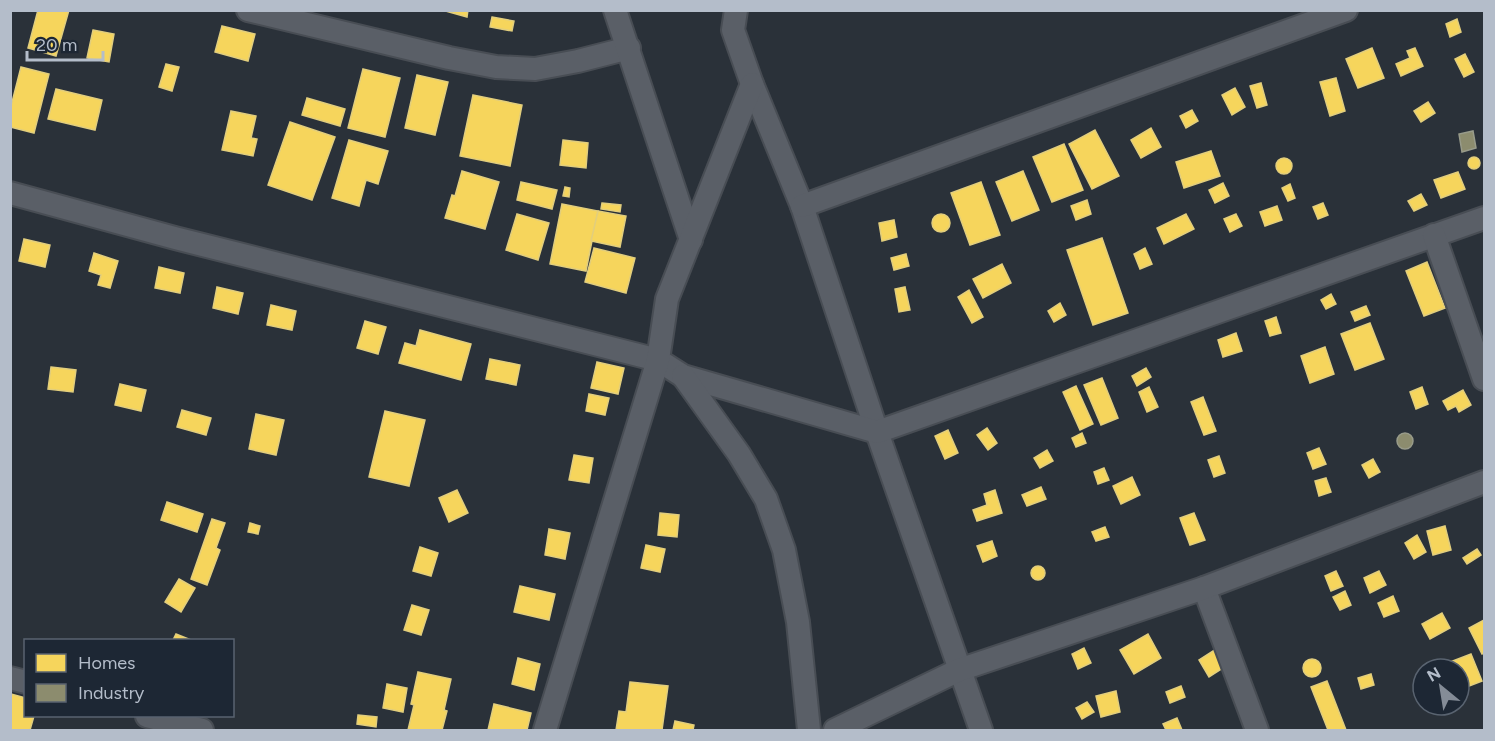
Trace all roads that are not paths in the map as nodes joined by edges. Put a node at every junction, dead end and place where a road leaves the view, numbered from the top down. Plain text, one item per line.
1 (248, 10) edge
2 (615, 10) edge
3 (1346, 10) edge
4 (732, 17) edge
5 (629, 48) junction
6 (752, 84) junction
7 (10, 193) edge
8 (802, 206) junction
9 (1485, 218) edge
10 (1434, 235) junction
11 (691, 240) junction
12 (658, 360) junction
13 (683, 376) junction
14 (1485, 379) edge
15 (877, 432) junction
16 (1485, 482) edge
17 (1204, 588) junction
18 (959, 670) junction
19 (151, 717) edge
20 (202, 730) edge
21 (545, 730) edge
22 (809, 730) edge
23 (835, 730) edge
24 (981, 730) edge
25 (1257, 730) edge

1 - 5 street
2 - 5 street
3 - 8 street
4 - 6 street
5 - 11 street
6 - 8 street
6 - 11 street
7 - 12 street
8 - 15 street
9 - 10 street
10 - 14 street
10 - 15 street
11 - 12 street
12 - 13 street
12 - 21 street
13 - 15 street
13 - 22 street
15 - 18 street
16 - 17 street
17 - 18 street
17 - 25 street
18 - 23 street
18 - 24 street
19 - 20 street

